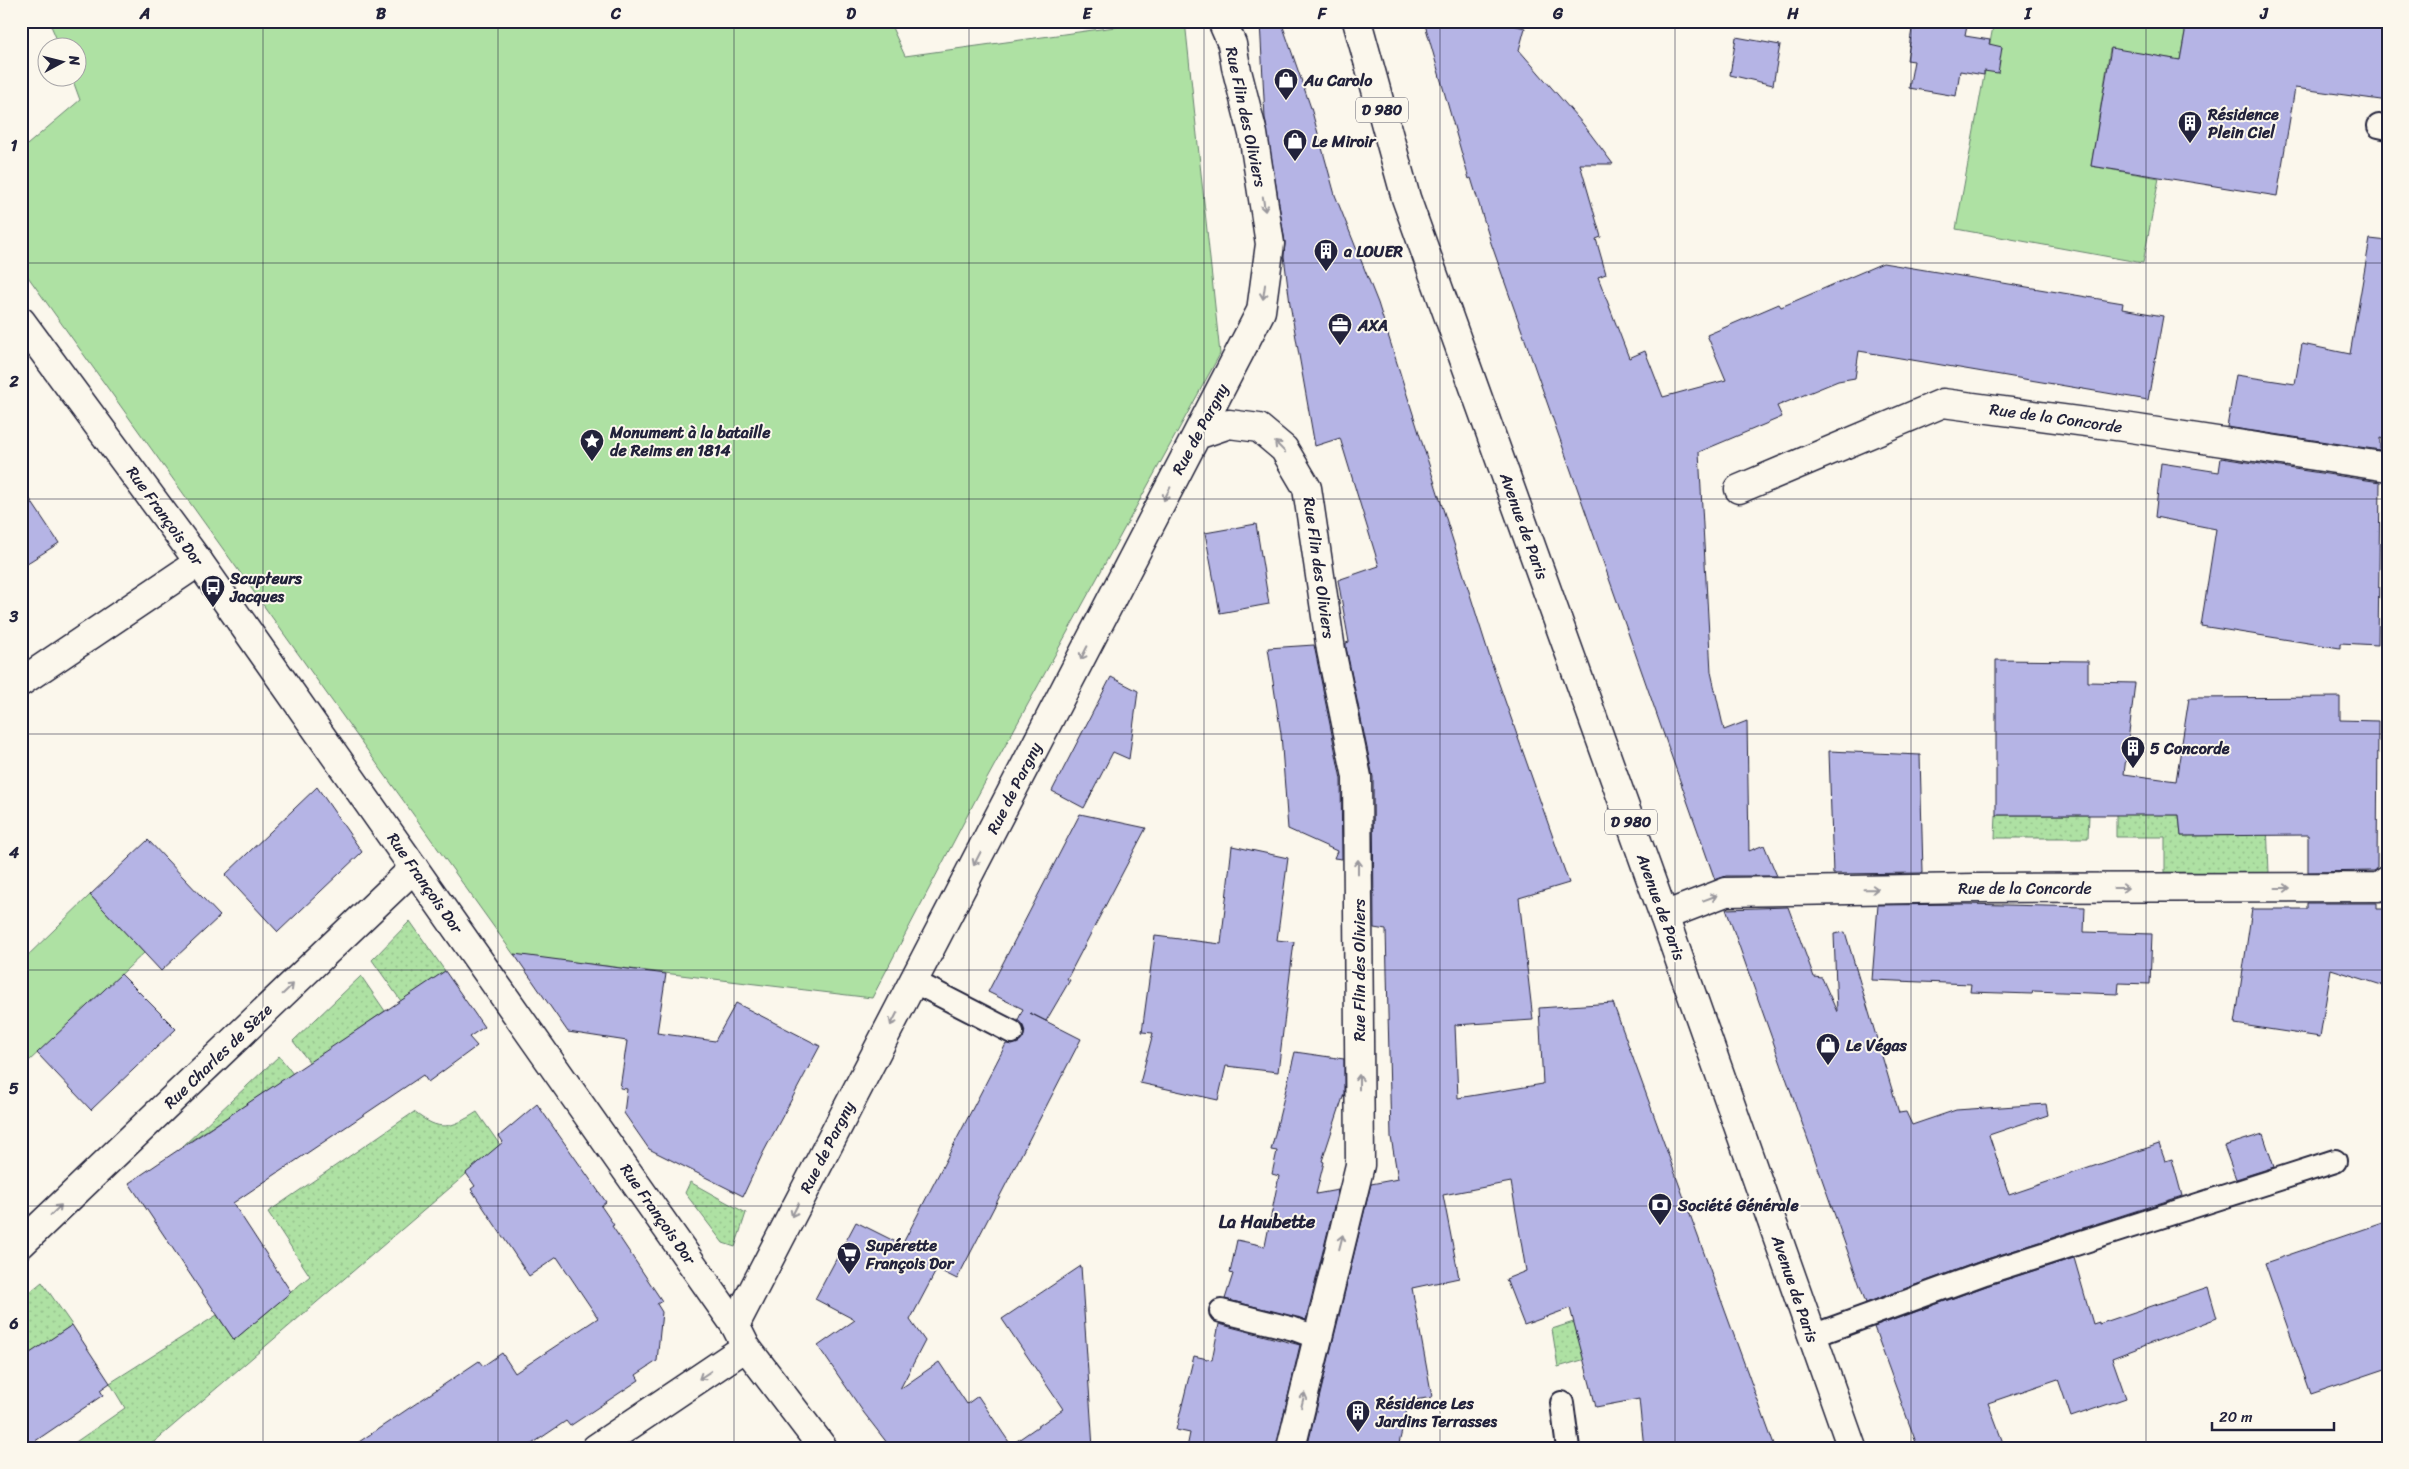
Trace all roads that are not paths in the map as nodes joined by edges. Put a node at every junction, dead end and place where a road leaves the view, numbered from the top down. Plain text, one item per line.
1 (1222, 21) edge
2 (1358, 21) edge
3 (1270, 244) joint
4 (21, 321) edge
5 (1197, 435) junction
6 (2388, 467) edge
7 (1739, 488) dead end
8 (199, 562) junction
9 (21, 682) edge
10 (414, 868) junction
11 (2388, 880) edge
12 (1664, 916) junction
13 (913, 981) junction
14 (1012, 1032) dead end
15 (2335, 1161) dead end
16 (21, 1244) edge
17 (1222, 1311) dead end
18 (740, 1336) junction
19 (1812, 1336) junction
20 (1318, 1338) junction
21 (1562, 1402) dead end
22 (596, 1448) edge
23 (824, 1448) edge
24 (1291, 1448) edge
25 (1568, 1448) edge
26 (1852, 1448) edge

1 -> 3 street, Rue Flin des Oliviers
2 - 12 street, Avenue de Paris / D 980
3 -> 5 street, Rue de Pargny
4 - 8 street, Rue François Dor
5 -> 13 street, Rue de Pargny
20 -> 5 street, Rue Flin des Oliviers
6 - 7 street, Rue de la Concorde
8 - 9 street
8 - 10 street, Rue François Dor
16 -> 10 street, Rue Charles de Sèze
10 - 18 street, Rue François Dor
12 -> 11 street, Rue de la Concorde
12 - 19 street, Avenue de Paris / D 980
13 - 14 lane
13 -> 18 street, Rue de Pargny
15 - 19 lane
17 - 20 lane
18 -> 22 street, Rue de Pargny
18 - 23 street, Rue François Dor
19 - 26 street, Avenue de Paris / D 980
24 -> 20 street, Rue Flin des Oliviers
21 - 25 lane

